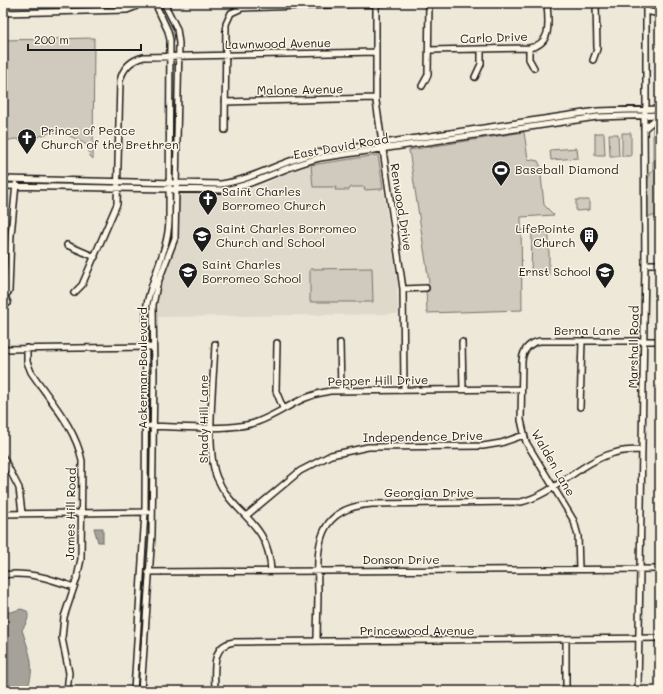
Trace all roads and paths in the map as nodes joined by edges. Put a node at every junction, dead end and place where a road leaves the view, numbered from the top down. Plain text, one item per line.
1 (140, 3) edge
2 (155, 3) edge
3 (164, 3) edge
4 (376, 3) edge
5 (386, 3) edge
6 (428, 3) edge
7 (547, 3) edge
8 (596, 3) edge
9 (646, 3) edge
10 (646, 11) junction
11 (3, 13) edge
12 (660, 14) edge
13 (529, 48) junction
14 (481, 49) junction
15 (429, 50) junction
16 (376, 52) junction
17 (225, 55) junction
18 (170, 56) junction
19 (179, 56) junction
20 (593, 60) dead end
21 (534, 68) dead end
22 (476, 77) dead end
23 (422, 86) dead end
24 (376, 98) junction
25 (225, 102) junction
26 (645, 109) junction
27 (660, 109) edge
28 (644, 115) junction
29 (660, 116) edge
30 (490, 127) junction
31 (644, 129) junction
32 (224, 130) dead end
33 (491, 133) junction
34 (382, 146) junction
35 (3, 180) edge
36 (17, 180) junction
37 (119, 182) junction
38 (169, 183) junction
39 (177, 183) junction
40 (3, 186) edge
41 (15, 186) junction
42 (119, 188) junction
43 (170, 190) junction
44 (176, 190) junction
45 (68, 245) dead end
46 (95, 257) junction
47 (645, 264) junction
48 (660, 264) edge
49 (426, 288) dead end
50 (403, 289) junction
51 (74, 293) dead end
52 (4, 296) edge
53 (8, 303) dead end
54 (644, 340) junction
55 (582, 341) junction
56 (660, 341) edge
57 (462, 342) dead end
58 (277, 343) dead end
59 (340, 343) dead end
60 (215, 344) dead end
61 (531, 344) joint
62 (154, 346) junction
63 (147, 347) junction
64 (27, 348) junction
65 (3, 349) edge
66 (463, 389) junction
67 (521, 389) junction
68 (341, 390) junction
69 (404, 390) junction
70 (580, 407) dead end
71 (283, 408) junction
72 (147, 426) junction
73 (153, 426) junction
74 (212, 426) junction
75 (524, 435) junction
76 (642, 450) junction
77 (3, 457) edge
78 (554, 486) junction
79 (82, 512) junction
80 (145, 512) junction
81 (152, 512) junction
82 (22, 513) junction
83 (3, 514) edge
84 (246, 516) junction
85 (640, 568) junction
86 (660, 568) edge
87 (579, 569) junction
88 (271, 571) junction
89 (317, 571) junction
90 (143, 572) junction
91 (150, 572) junction
92 (3, 575) edge
93 (74, 587) junction
94 (639, 638) junction
95 (660, 638) edge
96 (566, 639) junction
97 (317, 641) junction
98 (67, 691) edge
99 (134, 691) edge
100 (141, 691) edge
101 (215, 691) edge
102 (566, 691) edge
103 (638, 691) edge

1 - 11 street
2 - 18 street, Ackerman Boulevard
3 - 19 street, Ackerman Boulevard
4 - 5 street
4 - 16 street, Renwood Drive
4 - 17 street
6 - 15 street
7 - 13 street, Carlo Drive
8 - 20 street
9 - 10 street, Marshall Road
10 - 12 street
10 - 26 street, Marshall Road
13 - 14 street, Carlo Drive
13 - 21 street
14 - 15 street, Carlo Drive
14 - 22 street
15 - 23 street
16 - 17 street, Lawnwood Avenue
16 - 24 street, Renwood Drive
17 - 19 street, Lawnwood Avenue
17 - 25 street
18 - 19 street, Lawnwood Avenue
18 - 37 street, Lawnwood Avenue
18 - 38 street, Ackerman Boulevard
19 - 39 street, Ackerman Boulevard
24 - 25 street, Malone Avenue
24 - 34 street, Renwood Drive
25 - 32 street
26 - 27 street, East David Road
26 - 28 street, Marshall Road
26 - 30 street, East David Road
28 - 29 street, East David Road
28 - 31 street, Marshall Road
28 - 33 street, East David Road
29 - 31 street
30 - 33 street
30 - 34 street, East David Road
31 - 47 street, Marshall Road
33 - 34 street, East David Road
34 - 39 street, East David Road
34 - 44 street, East David Road
34 - 50 street, Renwood Drive
35 - 36 street, East David Road
35 - 41 street
36 - 37 street, East David Road
36 - 41 street
37 - 38 street, East David Road
37 - 42 street, Lawnwood Avenue
38 - 39 street, East David Road
38 - 43 street, Ackerman Boulevard
39 - 44 street, Ackerman Boulevard
40 - 41 street, East David Road
41 - 42 street, East David Road
41 - 52 street
42 - 43 street, East David Road
42 - 46 street, Lawnwood Avenue
43 - 44 street, East David Road
43 - 63 street, Ackerman Boulevard
44 - 62 street, Ackerman Boulevard
45 - 46 street
46 - 51 street, Lawnwood Avenue
47 - 48 street
47 - 54 street, Marshall Road
49 - 50 street
50 - 69 street, Renwood Drive
52 - 53 street
54 - 55 street, Berna Lane
54 - 56 street, Berna Lane
54 - 76 street, Marshall Road
55 - 61 street, Berna Lane
55 - 70 street
57 - 66 street
58 - 71 street
59 - 68 street
60 - 74 street, Shady Hill Lane
61 - 67 street, Walden Lane
62 - 63 street
62 - 73 street, Ackerman Boulevard
63 - 64 street
63 - 72 street, Ackerman Boulevard
64 - 65 street
64 - 79 street, James Hill Road
66 - 67 street, Pepper Hill Drive
66 - 69 street, Pepper Hill Drive
67 - 75 street, Walden Lane
68 - 69 street, Pepper Hill Drive
68 - 71 street, Pepper Hill Drive
71 - 74 street, Pepper Hill Drive
72 - 73 street, Pepper Hill Drive
72 - 80 street, Ackerman Boulevard
73 - 74 street, Pepper Hill Drive
73 - 81 street, Ackerman Boulevard
74 - 84 street, Shady Hill Lane
75 - 78 street, Walden Lane
75 - 84 street, Independence Drive
76 - 78 street, Georgian Drive
76 - 85 street, Marshall Road
77 - 82 street
78 - 87 street, Walden Lane
78 - 89 street, Georgian Drive
79 - 80 street
79 - 82 street
79 - 93 street, James Hill Road
80 - 81 street
80 - 90 street, Ackerman Boulevard
81 - 91 street, Ackerman Boulevard
82 - 83 street
84 - 88 street, Shady Hill Lane
85 - 86 street, Donson Drive
85 - 87 street, Donson Drive
85 - 94 street, Marshall Road
87 - 89 street, Donson Drive
88 - 89 street, Donson Drive
88 - 91 street, Donson Drive
89 - 97 street, Georgian Drive
90 - 91 street, Donson Drive
90 - 99 street, Ackerman Boulevard
91 - 100 street, Ackerman Boulevard
92 - 93 street
93 - 98 street, James Hill Road
94 - 95 street, Princewood Avenue
94 - 96 street, Princewood Avenue
94 - 103 street, Marshall Road
96 - 97 street, Princewood Avenue
96 - 102 street
97 - 101 street, Princewood Avenue

